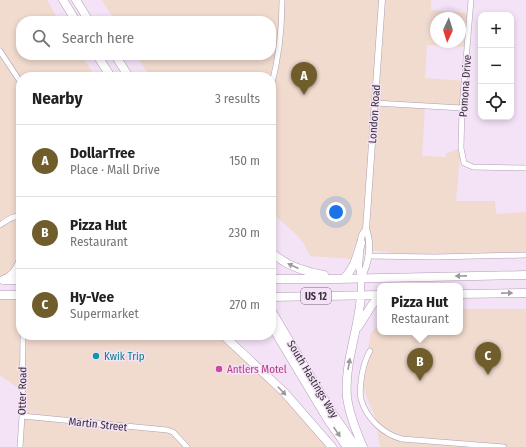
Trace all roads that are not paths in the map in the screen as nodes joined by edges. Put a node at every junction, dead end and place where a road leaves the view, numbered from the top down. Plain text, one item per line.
1 (63, 0) edge
2 (76, 0) edge
3 (282, 0) edge
4 (382, 0) edge
5 (471, 0) edge
6 (73, 16) edge
7 (86, 16) edge
8 (0, 51) edge
9 (100, 60) edge
10 (113, 60) edge
11 (118, 60) edge
12 (108, 72) edge
13 (120, 72) edge
14 (127, 72) edge
15 (274, 72) edge
16 (16, 75) edge
17 (375, 103) junction
18 (462, 108) junction
19 (526, 168) edge
20 (16, 216) edge
21 (0, 225) edge
22 (366, 229) junction
23 (361, 243) junction
24 (526, 255) edge
25 (276, 256) edge
26 (368, 256) junction
27 (16, 269) edge
28 (526, 275) edge
29 (276, 278) edge
30 (344, 278) junction
31 (361, 278) junction
32 (2, 280) edge
33 (16, 280) edge
34 (526, 293) edge
35 (463, 294) edge
36 (0, 295) edge
37 (16, 295) edge
38 (361, 296) junction
39 (377, 296) edge
40 (276, 297) edge
41 (377, 299) edge
42 (276, 318) edge
43 (356, 329) junction
44 (276, 333) edge
45 (23, 340) edge
46 (228, 340) edge
47 (370, 351) dead end
48 (22, 416) junction
49 (442, 442) junction
50 (20, 447) edge
51 (188, 447) edge
52 (332, 447) edge
53 (347, 447) edge
54 (356, 447) edge
55 (363, 447) edge
56 (446, 447) edge
57 (504, 447) edge

1 - 6 main road
2 - 7 main road
3 - 15 street
4 - 17 street, London Road
5 - 18 street, Pomona Drive
8 - 16 street
9 - 12 main road
10 - 13 main road
11 - 14 main road
17 - 18 street
17 - 22 street, London Road
18 - 19 street, Pomona Drive
20 - 21 street
22 - 23 street, London Road
22 - 26 street, London Road
23 - 30 main road
23 - 31 street, London Road
24 - 26 street
30 -> 25 main road
26 - 31 street, London Road
27 - 32 main road
28 -> 31 main road, US 12
29 - 30 main road, US 12
30 - 31 main road, US 12
31 - 38 street, London Road
32 - 33 main road
35 -> 34 main road
36 - 37 main road
38 - 39 main road, US 12
38 - 40 main road, US 12
38 - 43 main road
41 - 43 main road
42 - 54 main road, South Hastings Way
55 -> 43 main road
44 -> 53 main road, South Hastings Way
45 - 48 street, Otter Road
46 -> 52 main road
47 - 49 street
48 - 50 street, Otter Road
48 - 51 street, Martin Street
49 - 56 street
49 - 57 street

